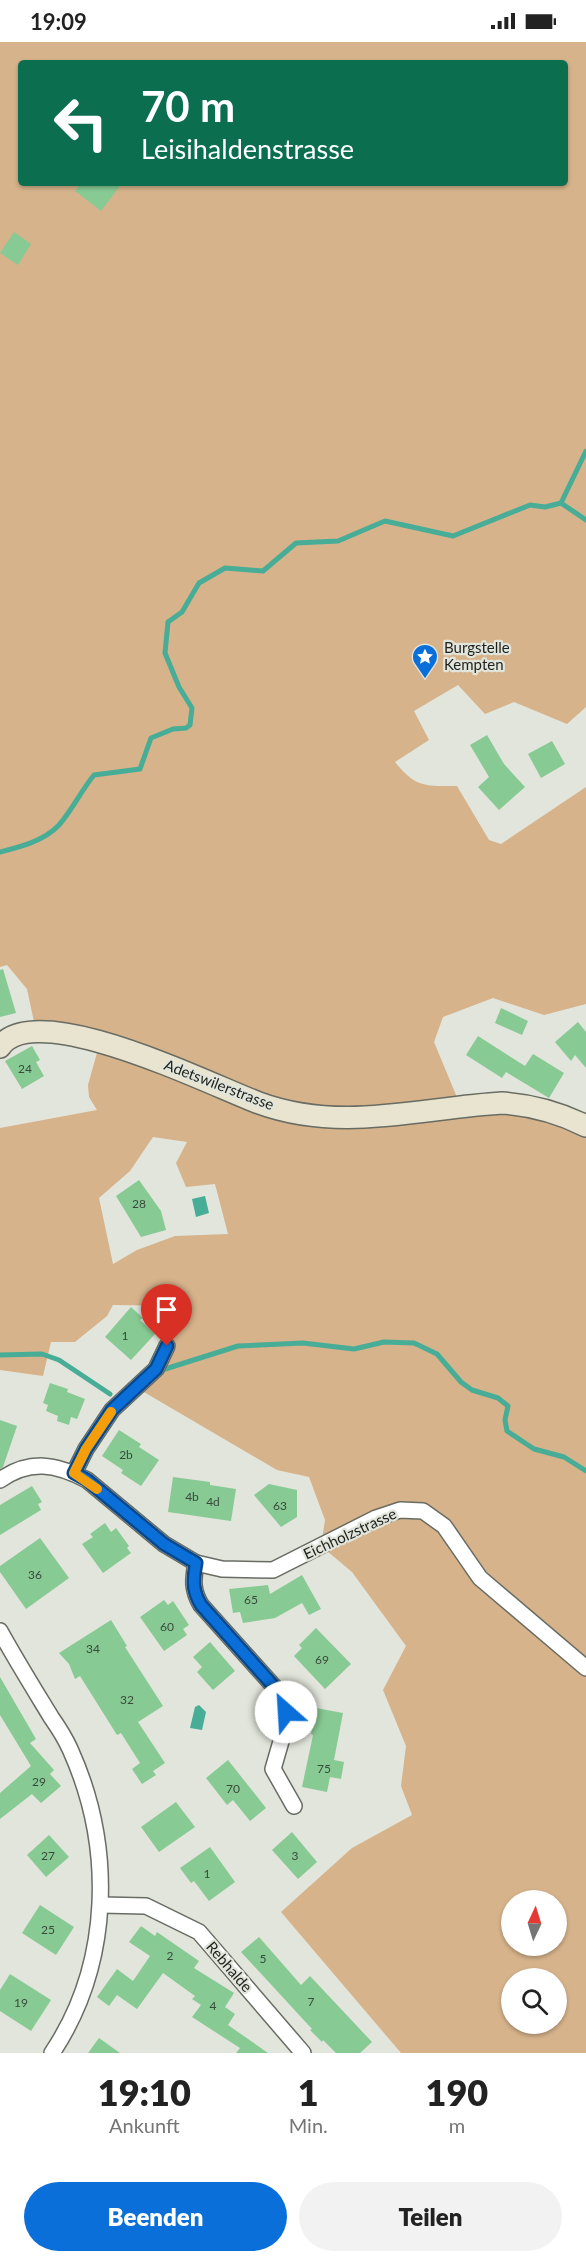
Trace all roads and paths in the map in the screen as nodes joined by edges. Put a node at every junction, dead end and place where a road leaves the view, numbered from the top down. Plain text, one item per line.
1 (0, 1047) edge
2 (586, 1126) edge
3 (167, 1346) dead end
4 (74, 1473) junction
5 (0, 1480) edge
6 (196, 1563) junction
7 (0, 1631) edge
8 (586, 1668) edge
9 (294, 1806) dead end
10 (101, 1905) junction
11 (52, 2053) edge
12 (303, 2053) edge

1 - 2 street, Adetswilerstrasse
3 - 4 street
4 - 5 street
4 - 6 street, Eichholzstrasse
6 - 8 street, Eichholzstrasse
6 - 9 street
7 - 10 street
10 - 11 street
10 - 12 street, Rebhalde

